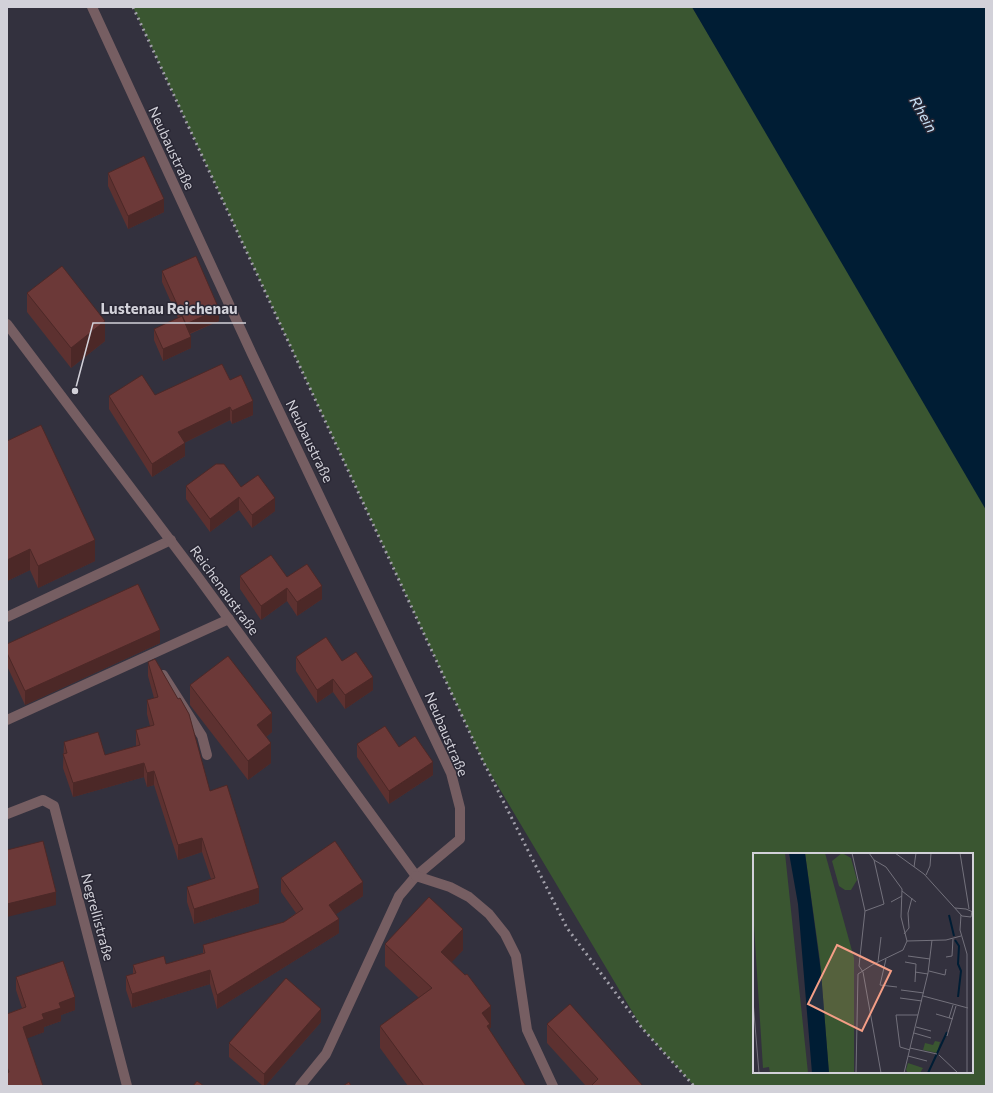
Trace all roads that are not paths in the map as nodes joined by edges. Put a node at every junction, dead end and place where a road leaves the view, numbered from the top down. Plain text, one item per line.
1 (92, 7) edge
2 (7, 324) edge
3 (171, 540) junction
4 (7, 617) edge
5 (229, 619) junction
6 (155, 662) junction
7 (7, 720) edge
8 (207, 755) dead end
9 (7, 814) edge
10 (416, 876) junction
11 (127, 1086) edge
12 (300, 1086) edge
13 (553, 1086) edge

1 - 10 street, Neubaustraße
2 - 3 street, Reichenaustraße
3 - 4 street
3 - 5 street, Reichenaustraße
5 - 6 street
5 - 10 street, Reichenaustraße
6 - 7 street
6 - 8 street
9 - 11 street, Negrellistraße
10 - 12 street
10 - 13 street

